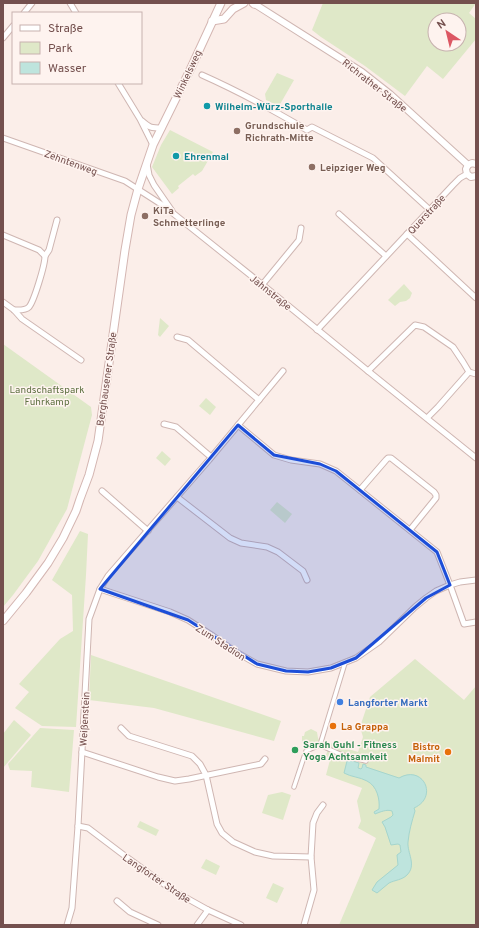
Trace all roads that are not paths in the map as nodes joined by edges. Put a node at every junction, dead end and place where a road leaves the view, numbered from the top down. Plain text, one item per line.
1 (32, 3) edge
2 (70, 3) edge
3 (220, 3) edge
4 (244, 3) edge
5 (253, 3) edge
6 (25, 12) edge
7 (73, 12) edge
8 (212, 22) junction
9 (12, 27) edge
10 (3, 38) edge
11 (202, 75) dead end
12 (119, 84) edge
13 (140, 119) junction
14 (162, 128) junction
15 (3, 138) edge
16 (153, 145) junction
17 (147, 164) junction
18 (476, 164) edge
19 (468, 165) junction
20 (467, 174) junction
21 (476, 176) edge
22 (138, 189) junction
23 (430, 210) junction
24 (174, 213) junction
25 (339, 214) dead end
26 (57, 220) dead end
27 (300, 228) dead end
28 (407, 234) junction
29 (3, 235) edge
30 (45, 256) junction
31 (386, 256) junction
32 (262, 285) junction
33 (476, 298) edge
34 (3, 302) edge
35 (14, 310) junction
36 (317, 330) junction
37 (177, 337) dead end
38 (81, 360) dead end
39 (283, 371) dead end
40 (368, 371) junction
41 (469, 372) junction
42 (476, 374) edge
43 (259, 400) junction
44 (426, 418) junction
45 (164, 424) dead end
46 (238, 425) junction
47 (211, 457) junction
48 (476, 458) edge
49 (360, 490) junction
50 (102, 491) dead end
51 (177, 497) junction
52 (410, 530) junction
53 (148, 531) junction
54 (307, 580) dead end
55 (476, 580) edge
56 (450, 585) junction
57 (100, 589) junction
58 (3, 621) edge
59 (476, 622) edge
60 (346, 663) junction
61 (121, 728) dead end
62 (320, 745) junction
63 (82, 752) junction
64 (264, 758) dead end
65 (366, 761) dead end
66 (206, 775) junction
67 (294, 787) dead end
68 (323, 805) dead end
69 (78, 826) junction
70 (311, 857) junction
71 (117, 901) dead end
72 (208, 910) junction
73 (67, 925) edge
74 (158, 925) edge
75 (197, 925) edge
76 (241, 925) edge
77 (304, 925) edge

1 - 6 street
2 - 7 street
3 - 8 main road, Winkelsweg
4 - 8 main road
5 - 19 street, Richrather Straße
8 - 14 main road, Winkelsweg
9 - 10 street
11 - 23 street
12 - 13 street
13 - 14 street
13 - 16 street
14 - 16 main road, Winkelsweg
15 - 22 street, Zehntenweg
16 - 17 main road, Berghausener Straße
17 - 22 main road, Berghausener Straße
17 - 24 street, Jahnstraße
18 - 19 street
19 - 20 street
20 - 21 street
20 - 23 street, Querstraße
22 - 24 street, Jahnstraße
22 - 58 main road, Berghausener Straße
23 - 28 street, Querstraße
24 - 32 street, Jahnstraße
25 - 31 street
26 - 30 street
27 - 32 street
28 - 31 street, Querstraße
28 - 33 street
29 - 30 street
30 - 35 street
31 - 36 street, Querstraße
32 - 36 street, Jahnstraße
34 - 35 street
35 - 38 street
36 - 40 street, Jahnstraße
37 - 43 street
39 - 43 street, Weißenstein
40 - 41 street
40 - 44 street, Jahnstraße
41 - 42 street
41 - 44 street
43 - 46 street, Weißenstein
44 - 48 street, Jahnstraße
45 - 47 street
46 - 47 street, Weißenstein
46 - 49 street
47 - 51 street, Weißenstein
49 - 52 street
49 - 52 street
50 - 53 street
51 - 53 street, Weißenstein
51 - 54 street
52 - 56 street
53 - 57 street, Weißenstein
55 - 56 street, Zum Stadion
56 - 59 street
56 - 60 street, Zum Stadion
57 - 60 street, Zum Stadion
57 - 63 street, Weißenstein
60 - 62 street
61 - 66 street
62 - 65 street
62 - 67 street
63 - 66 street
63 - 69 street, Weißenstein
64 - 66 street
66 - 70 street
68 - 70 street
69 - 72 street, Langforter Straße
69 - 73 street, Weißenstein
70 - 77 street
71 - 74 street
72 - 75 street
72 - 76 street, Langforter Straße

